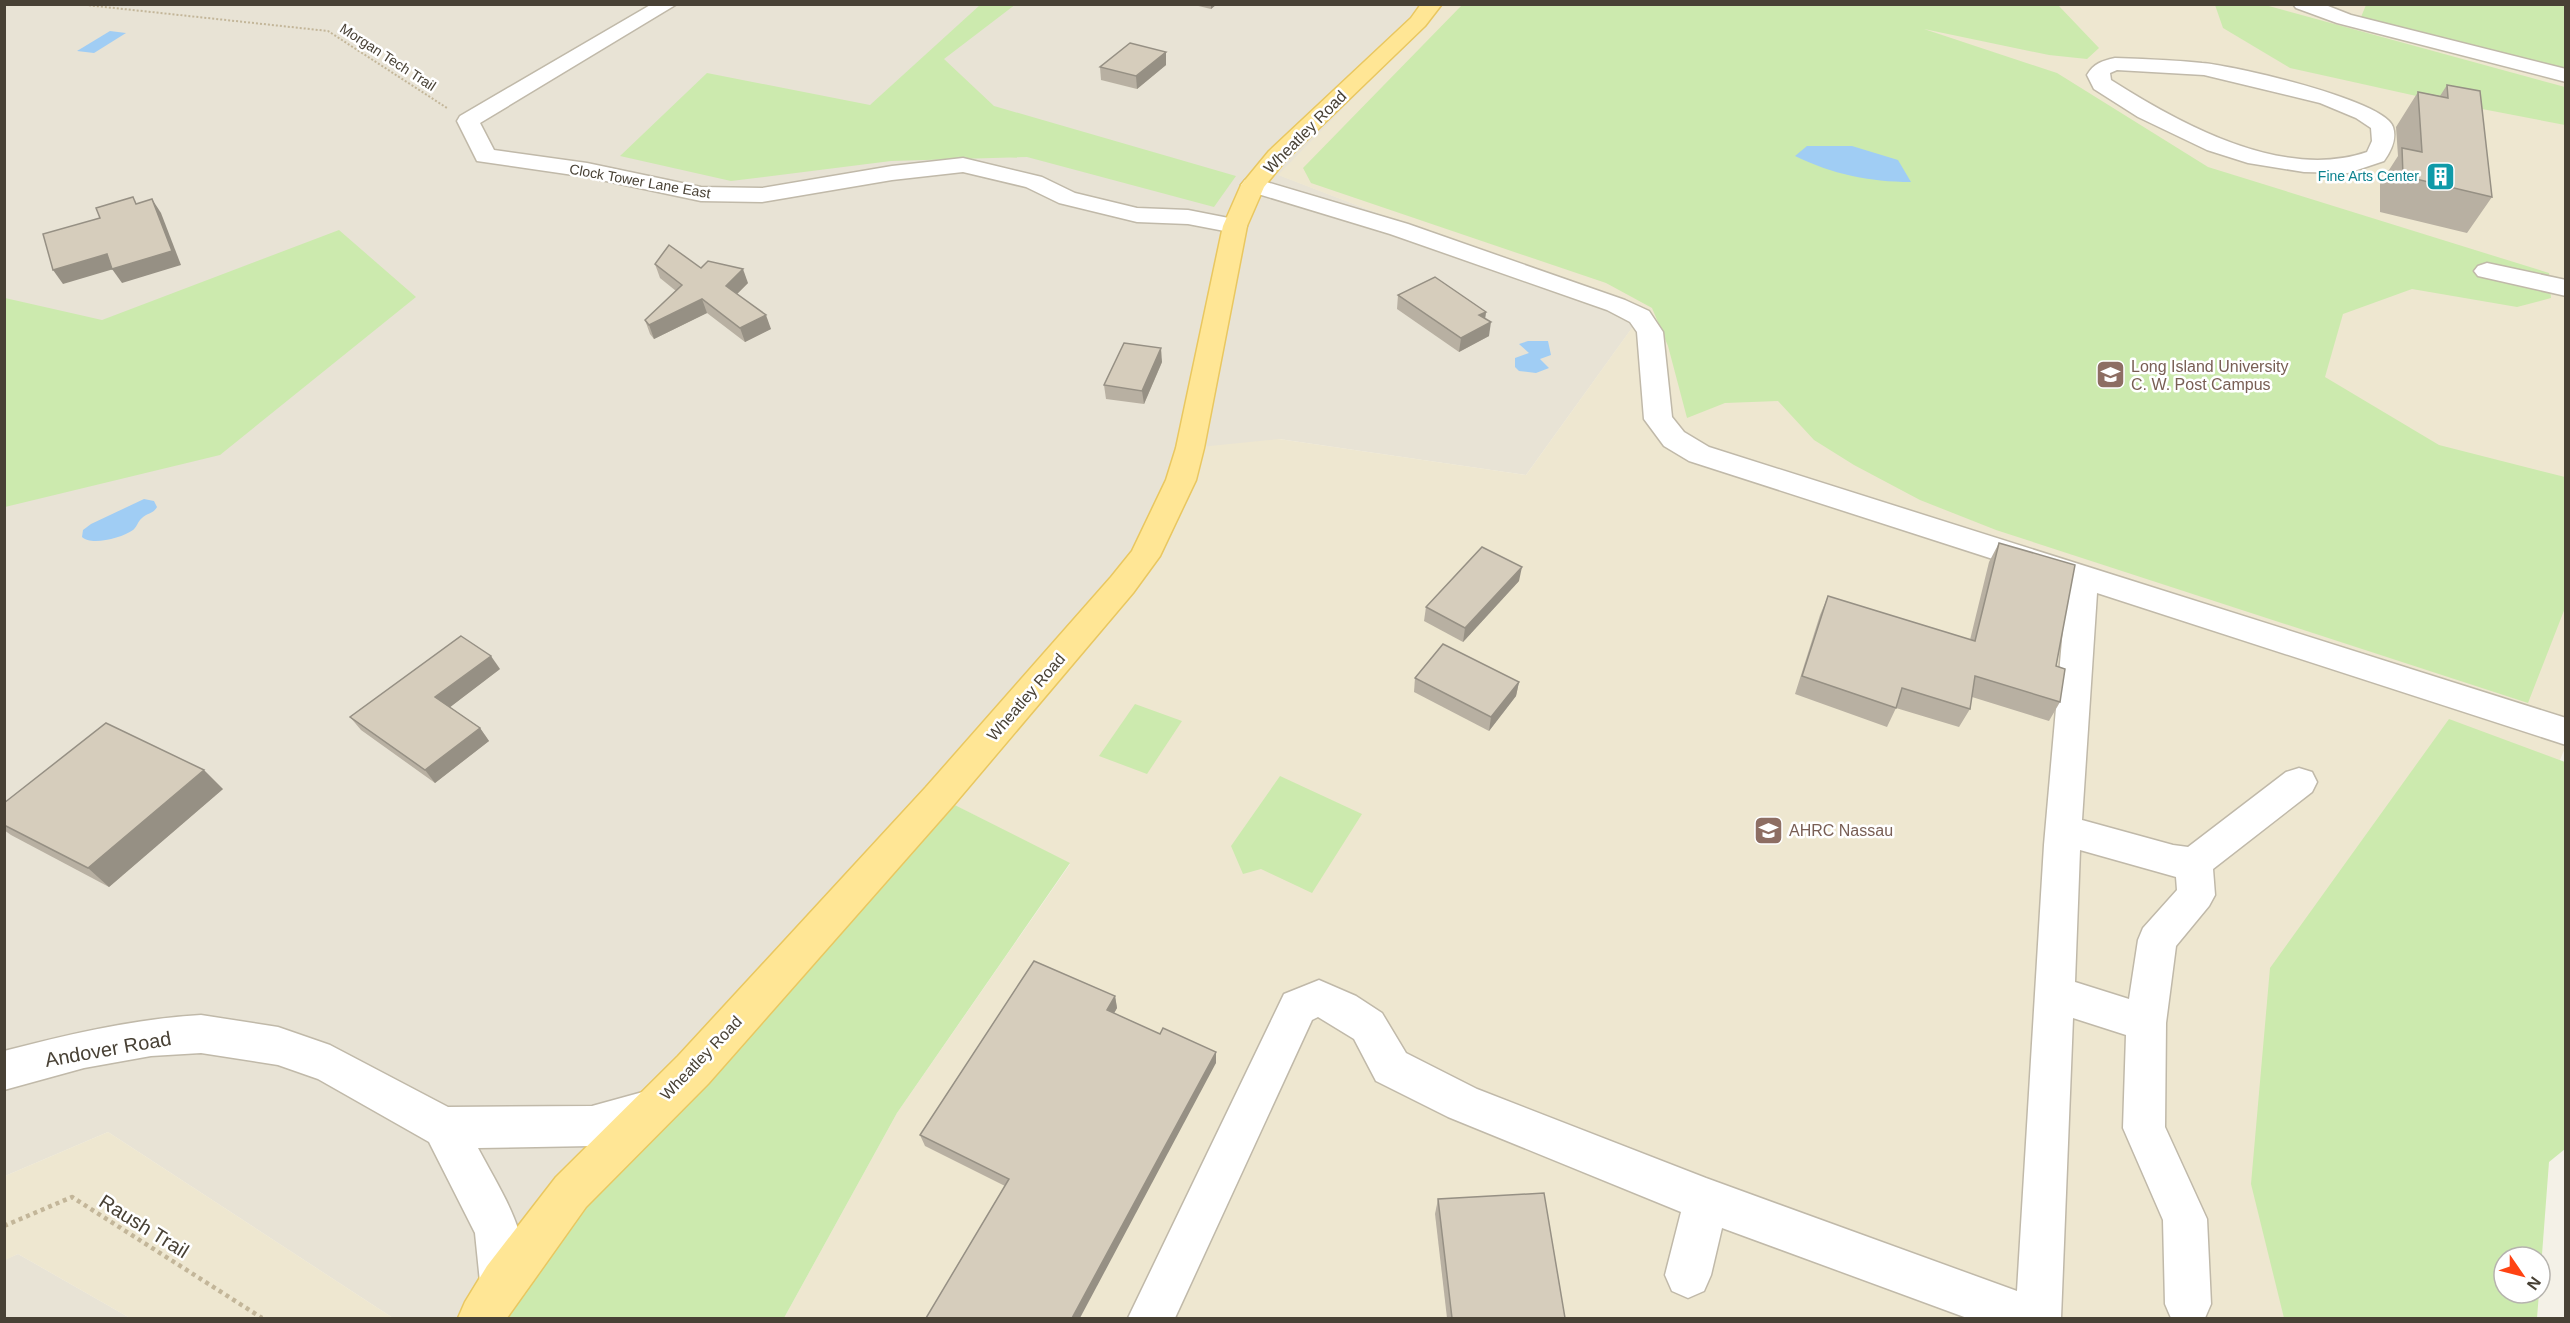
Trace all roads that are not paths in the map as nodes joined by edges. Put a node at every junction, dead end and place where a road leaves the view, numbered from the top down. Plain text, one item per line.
1 (667, 4) edge
2 (1432, 4) edge
3 (2303, 4) edge
4 (2115, 64) joint
5 (2565, 76) edge
6 (1253, 185) junction
7 (1234, 226) junction
8 (2487, 271) dead end
9 (2565, 288) edge
10 (2084, 576) junction
11 (2565, 732) edge
12 (2299, 782) dead end
13 (2064, 830) junction
14 (2194, 863) junction
15 (2055, 994) junction
16 (2146, 1023) junction
17 (4, 1071) edge
18 (650, 1110) junction
19 (444, 1128) junction
20 (1706, 1200) junction
21 (1688, 1275) dead end
22 (503, 1282) junction
23 (2188, 1304) dead end
24 (481, 1318) edge
25 (1151, 1318) edge
26 (2028, 1318) edge
27 (2037, 1318) edge

1 - 7 street, Clock Tower Lane East
2 - 6 main road, Wheatley Road
3 - 5 street
4 - 4 street
6 - 7 main road, Wheatley Road
6 - 10 street
7 - 18 main road, Wheatley Road
8 - 9 street
10 - 11 street
10 - 13 street
12 - 14 street
13 - 14 street
13 - 15 street
14 - 16 street
15 - 16 street
15 - 27 street
16 - 23 street
17 - 19 street, Andover Road
18 - 19 street
18 - 22 main road, Wheatley Road
19 - 22 street
20 - 21 street
20 - 25 street
20 - 26 street
22 - 24 main road, Wheatley Road

